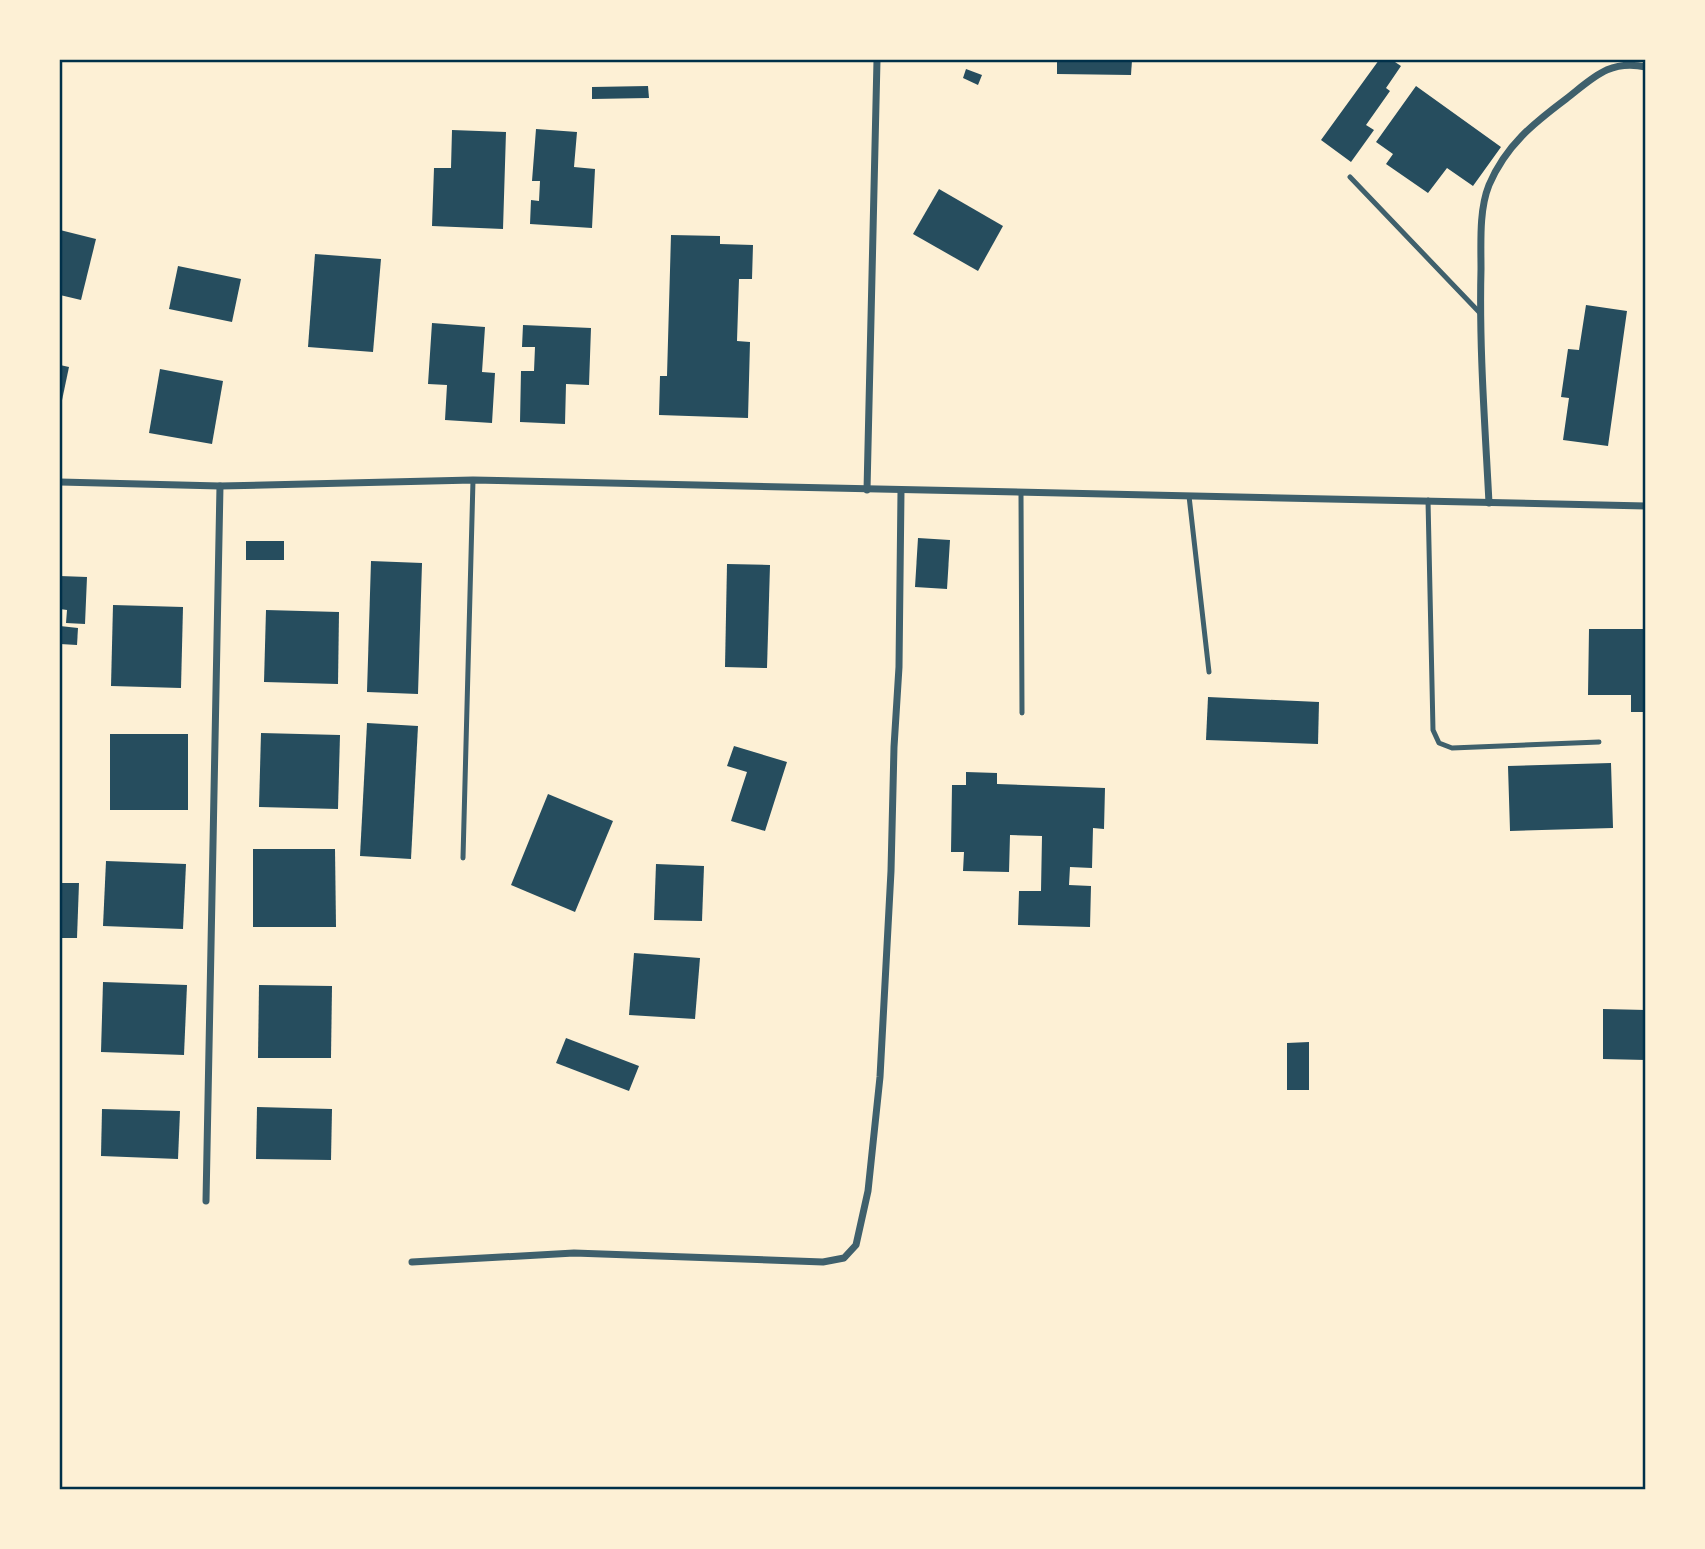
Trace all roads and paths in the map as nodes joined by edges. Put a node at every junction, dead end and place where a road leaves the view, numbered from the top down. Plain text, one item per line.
1 (877, 60) edge
2 (1646, 67) edge
3 (1350, 177) dead end
4 (1480, 313) junction
5 (473, 480) junction
6 (60, 482) edge
7 (220, 486) junction
8 (867, 490) junction
9 (901, 491) junction
10 (1021, 494) junction
11 (1189, 496) junction
12 (1428, 500) junction
13 (1489, 503) junction
14 (1646, 506) edge
15 (1209, 672) dead end
16 (1022, 713) dead end
17 (1599, 742) dead end
18 (463, 858) dead end
19 (206, 1201) dead end
20 (412, 1262) dead end

1 - 8 street
2 - 4 street
3 - 4 lane
4 - 13 street
5 - 7 street
5 - 8 street
5 - 18 lane
6 - 7 street
7 - 19 street
8 - 9 street
9 - 10 street
9 - 20 street
10 - 11 street
10 - 16 lane
11 - 12 street
11 - 15 lane
12 - 13 street
12 - 17 lane
13 - 14 street

